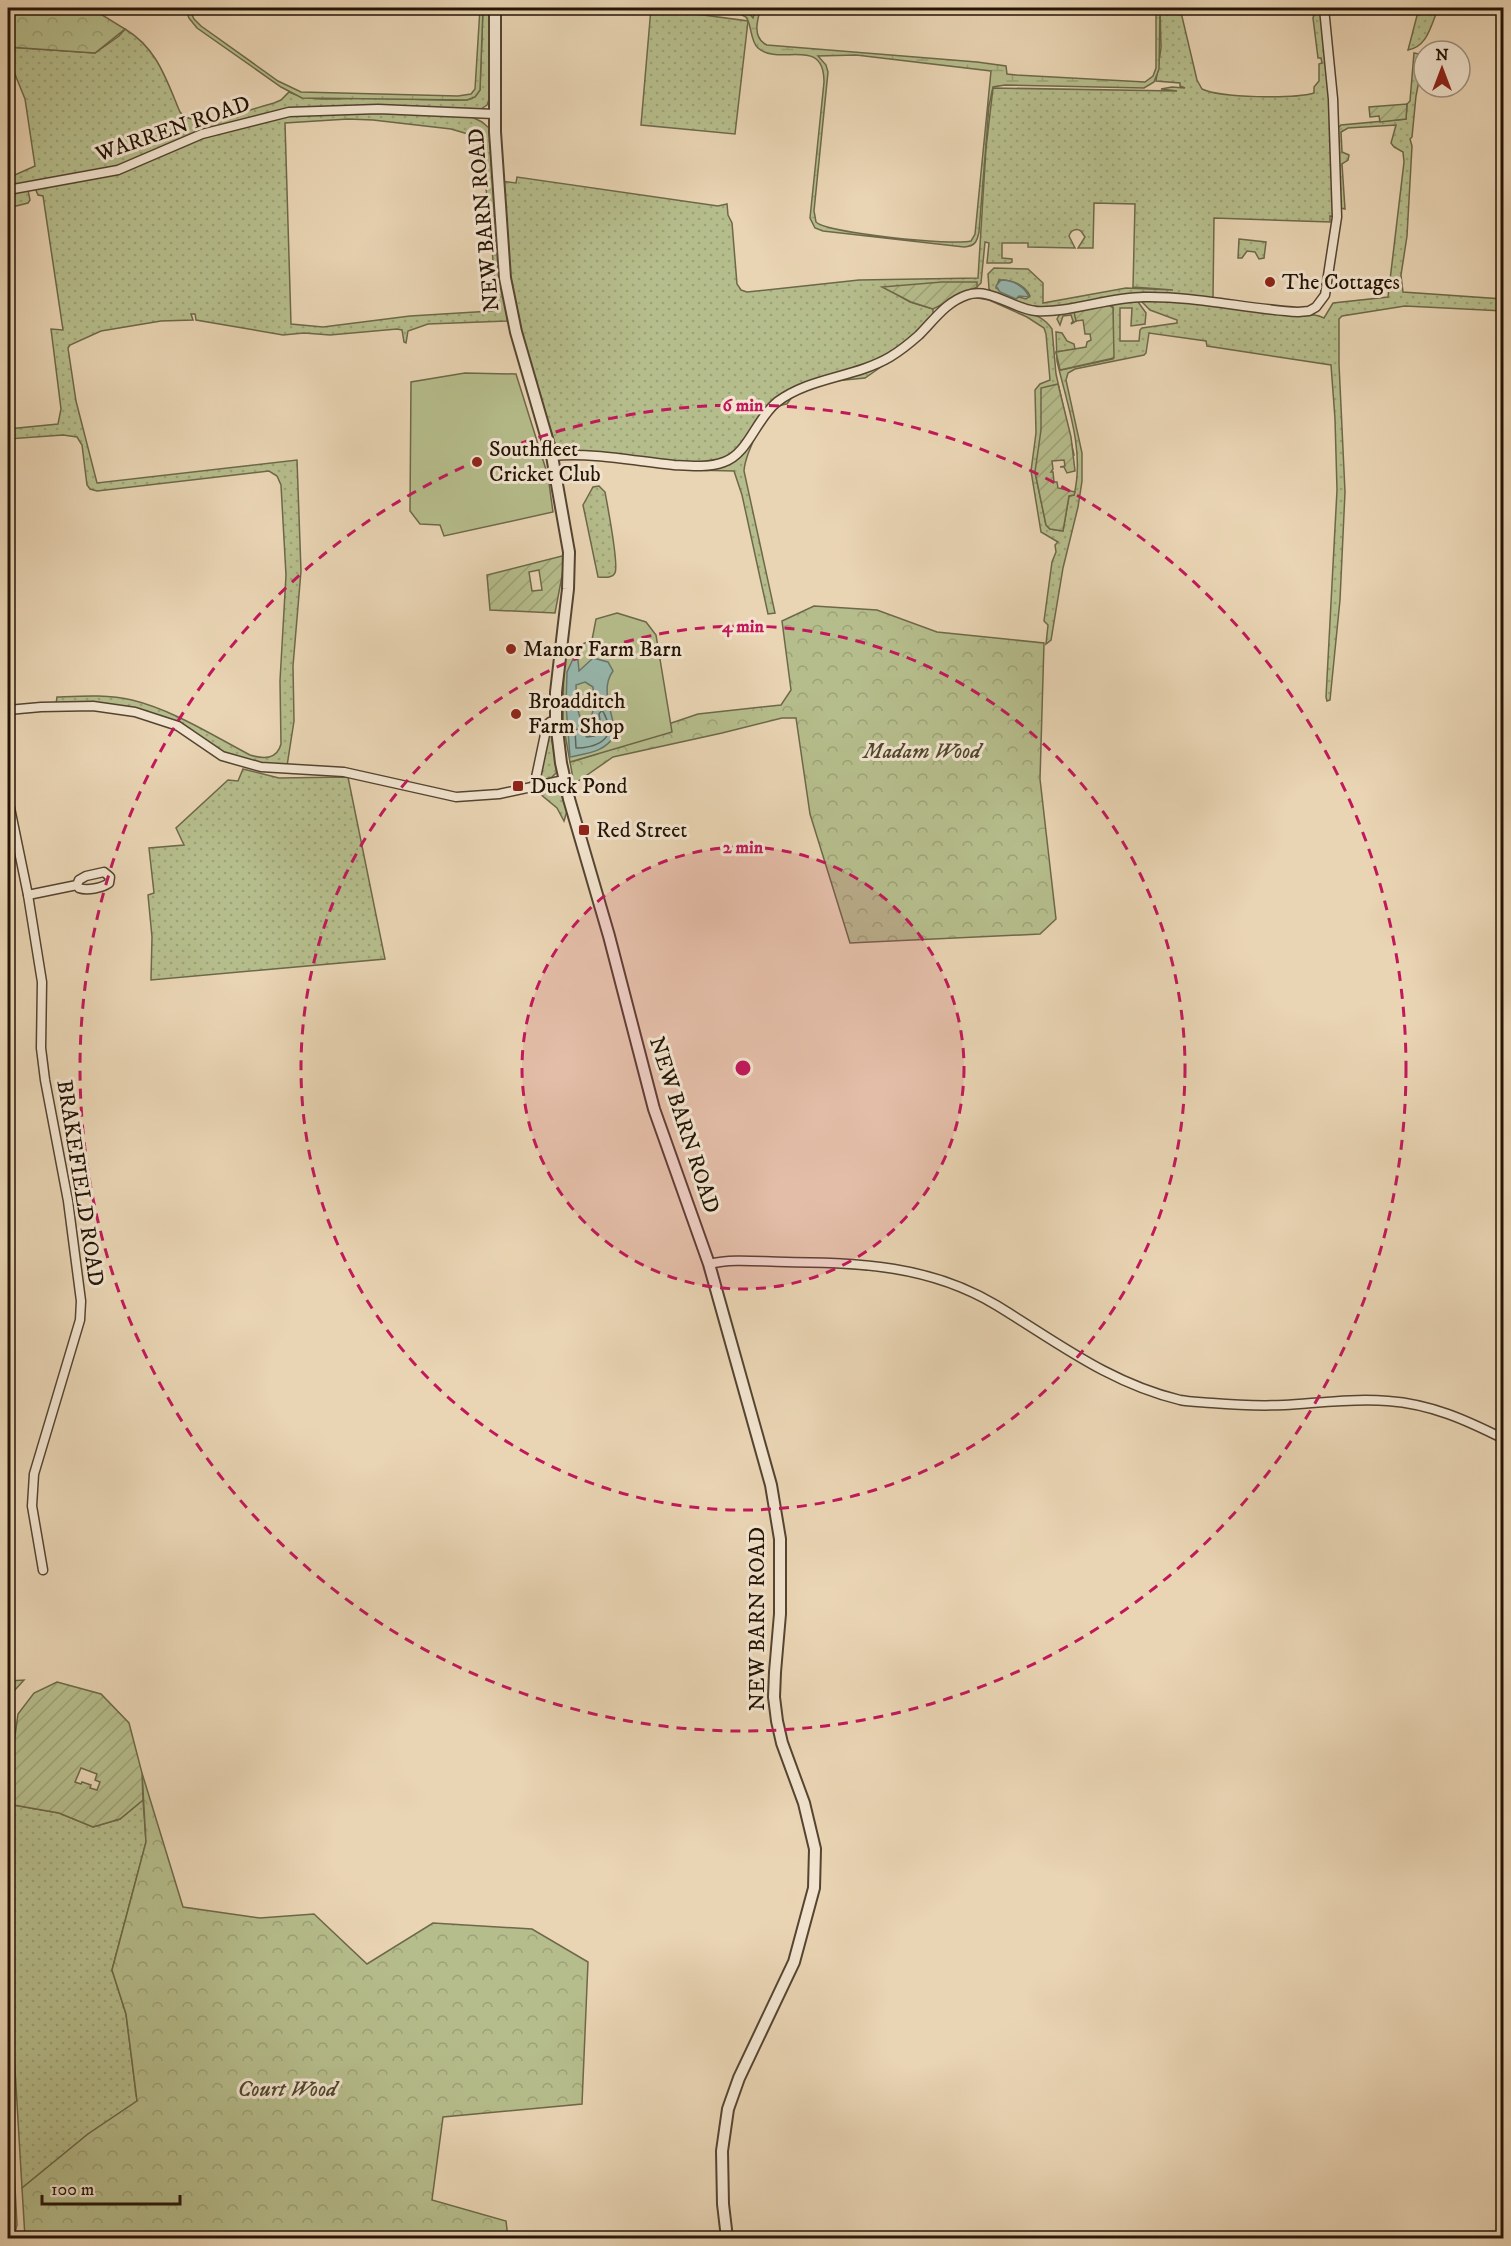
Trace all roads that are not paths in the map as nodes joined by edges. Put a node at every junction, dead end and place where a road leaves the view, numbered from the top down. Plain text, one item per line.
1 (495, 8) edge
2 (1324, 8) edge
3 (494, 114) junction
4 (8, 190) edge
5 (552, 456) junction
6 (8, 710) edge
7 (556, 721) junction
8 (564, 780) junction
9 (534, 787) junction
10 (8, 798) edge
11 (77, 885) dead end
12 (28, 895) junction
13 (709, 1264) junction
14 (1503, 1439) edge
15 (43, 1570) dead end
16 (727, 2238) edge

1 - 3 street, NEW BARN ROAD
2 - 5 street
3 - 4 street, WARREN ROAD
3 - 5 street, NEW BARN ROAD
5 - 7 street, NEW BARN ROAD
6 - 9 street
7 - 8 street, NEW BARN ROAD
7 - 9 street
8 - 9 street
8 - 13 street, NEW BARN ROAD
10 - 12 street, BRAKEFIELD ROAD
11 - 12 street
12 - 15 street, BRAKEFIELD ROAD
13 - 14 street
13 - 16 street, NEW BARN ROAD

